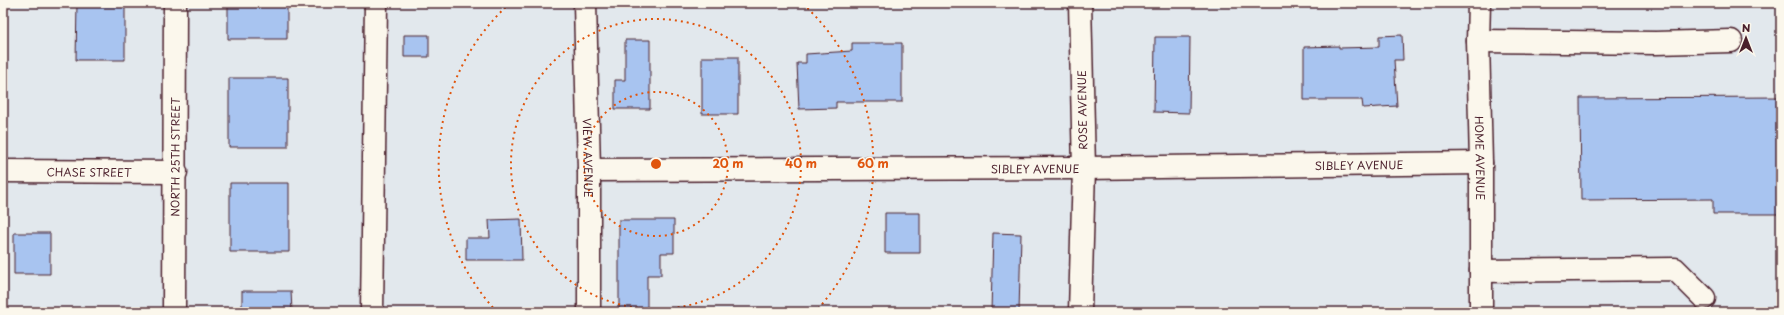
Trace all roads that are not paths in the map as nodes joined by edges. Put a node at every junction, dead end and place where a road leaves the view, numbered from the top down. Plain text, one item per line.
1 (175, 3) edge
2 (376, 3) edge
3 (585, 3) edge
4 (1080, 3) edge
5 (1479, 3) edge
6 (1731, 41) dead end
7 (1478, 42) junction
8 (1481, 163) junction
9 (1084, 168) junction
10 (589, 170) junction
11 (3, 171) edge
12 (176, 172) junction
13 (1481, 270) junction
14 (1704, 298) dead end
15 (174, 312) edge
16 (372, 312) edge
17 (589, 312) edge
18 (1080, 312) edge
19 (1481, 312) edge

1 - 12 street, NORTH 25TH STREET
2 - 16 street
3 - 10 street, VIEW AVENUE
4 - 9 street, ROSE AVENUE
5 - 7 street, HOME AVENUE
6 - 7 street
7 - 8 street, HOME AVENUE
8 - 9 street, SIBLEY AVENUE
8 - 13 street, HOME AVENUE
9 - 10 street, SIBLEY AVENUE
9 - 18 street, ROSE AVENUE
10 - 17 street, VIEW AVENUE
11 - 12 street, CHASE STREET
12 - 15 street, NORTH 25TH STREET
13 - 14 street
13 - 19 street, HOME AVENUE

